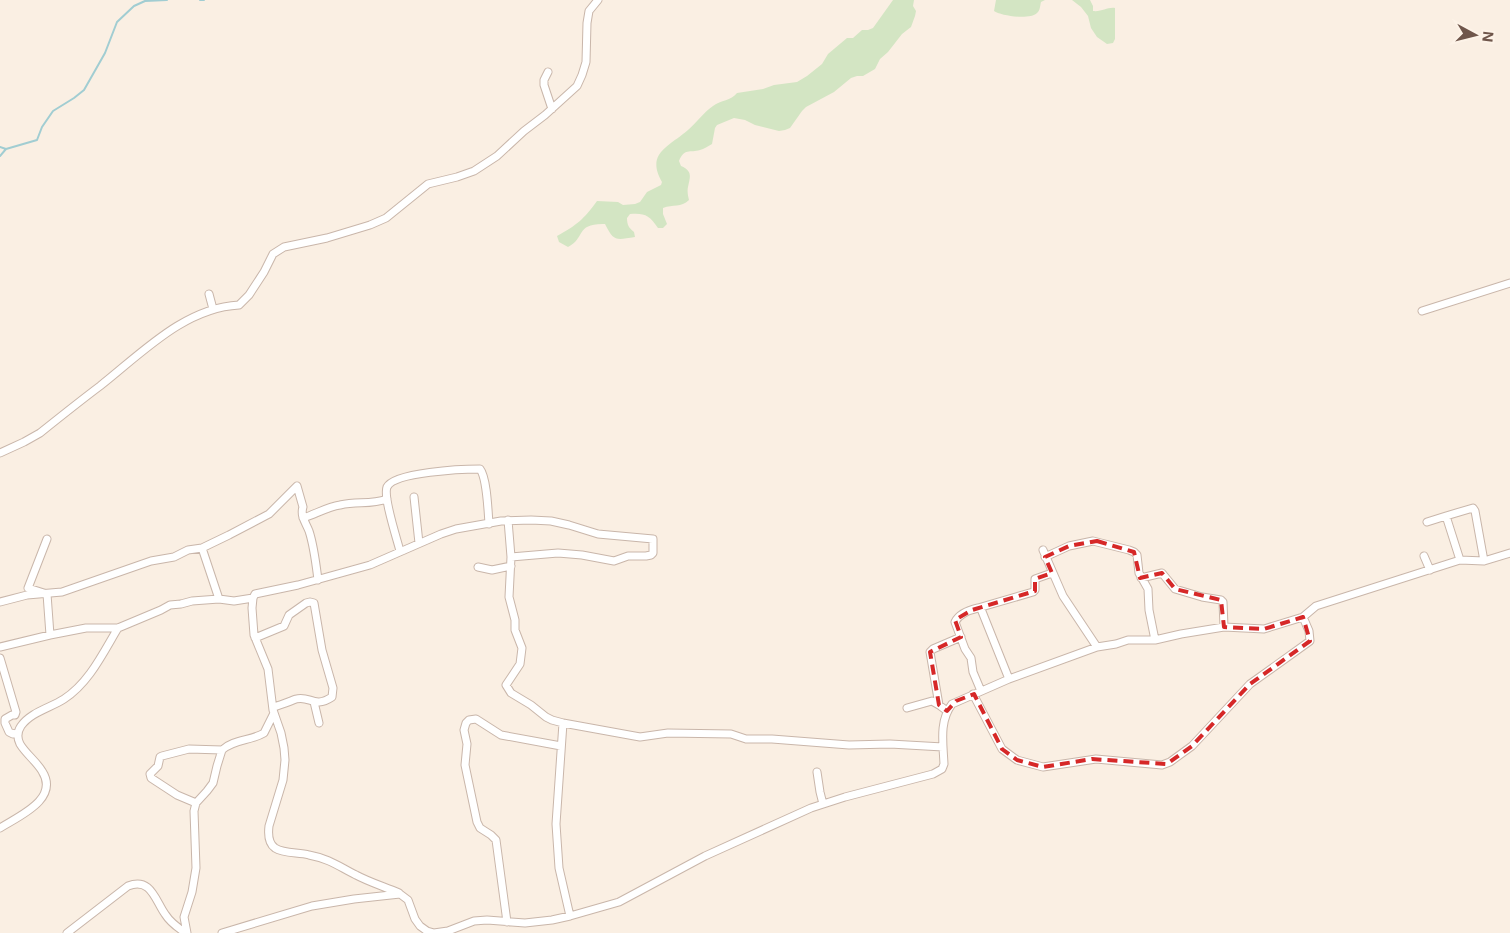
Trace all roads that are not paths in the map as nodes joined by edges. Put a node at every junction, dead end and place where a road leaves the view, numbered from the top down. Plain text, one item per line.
1 (598, 0) edge
2 (548, 72) dead end
3 (552, 110) junction
4 (1510, 283) edge
5 (209, 294) dead end
6 (213, 309) junction
7 (1422, 311) dead end
8 (0, 452) edge
9 (414, 497) dead end
10 (387, 499) junction
11 (1446, 516) junction
12 (303, 518) junction
13 (508, 520) junction
14 (1427, 522) dead end
15 (489, 524) junction
16 (47, 538) dead end
17 (419, 542) junction
18 (202, 548) junction
19 (400, 551) junction
20 (1510, 553) edge
21 (1424, 556) dead end
22 (511, 557) junction
23 (1460, 560) junction
24 (1484, 561) junction
25 (511, 566) junction
26 (478, 567) dead end
27 (1430, 570) junction
28 (1052, 573) junction
29 (1141, 578) junction
30 (318, 580) junction
31 (47, 594) junction
32 (253, 598) junction
33 (219, 600) junction
34 (0, 602) edge
35 (978, 608) junction
36 (1303, 616) junction
37 (1224, 627) junction
38 (118, 628) junction
39 (50, 635) junction
40 (255, 638) junction
41 (961, 638) junction
42 (1155, 640) junction
43 (0, 647) edge
44 (1097, 648) junction
45 (0, 658) edge
46 (1009, 679) junction
47 (981, 691) junction
48 (973, 694) junction
49 (314, 702) junction
50 (940, 705) junction
51 (907, 708) dead end
52 (273, 710) junction
53 (947, 711) junction
54 (319, 723) dead end
55 (563, 723) junction
56 (18, 733) junction
57 (561, 746) junction
58 (943, 747) junction
59 (222, 750) junction
60 (818, 772) dead end
61 (196, 803) junction
62 (823, 804) junction
63 (0, 828) edge
64 (400, 894) junction
65 (570, 916) junction
66 (507, 922) junction
67 (68, 933) edge
68 (187, 933) edge
69 (222, 933) edge

1 - 3 street
2 - 3 street
3 - 6 street
4 - 7 street
5 - 6 street
6 - 8 street
9 - 17 street
10 - 12 street
10 - 15 street
10 - 19 street
11 - 14 street
11 - 23 street
11 - 24 street
12 - 18 street
12 - 30 street
13 - 15 street
13 - 22 street
13 - 22 street
15 - 17 street
16 - 31 street
17 - 19 street
18 - 31 street
18 - 33 street
19 - 30 street
20 - 24 street
21 - 27 street
22 - 25 street
23 - 24 street
23 - 27 street
25 - 26 street
25 - 55 street
27 - 36 street
28 - 29 street
28 - 35 street
28 - 44 street
29 - 37 street
29 - 42 street
30 - 32 street
31 - 34 street
31 - 39 street
32 - 33 street
32 - 40 street
33 - 38 street
35 - 41 street
35 - 46 street
36 - 37 street
36 - 48 street
37 - 42 street
38 - 39 street
38 - 56 street
39 - 43 street
40 - 49 street
40 - 52 street
41 - 47 street
41 - 50 street
42 - 44 street
44 - 46 street
45 - 56 street
46 - 47 street
47 - 48 street
48 - 53 street
49 - 52 street
49 - 54 street
50 - 51 street
50 - 53 street
52 - 59 street
52 - 64 street
53 - 58 street
55 - 57 street
55 - 58 street
56 - 63 street
57 - 65 street
57 - 66 street
58 - 62 street
59 - 61 street
59 - 61 street
60 - 62 street
61 - 68 street
62 - 65 street
64 - 66 street
64 - 69 street
65 - 66 street
67 - 68 street

